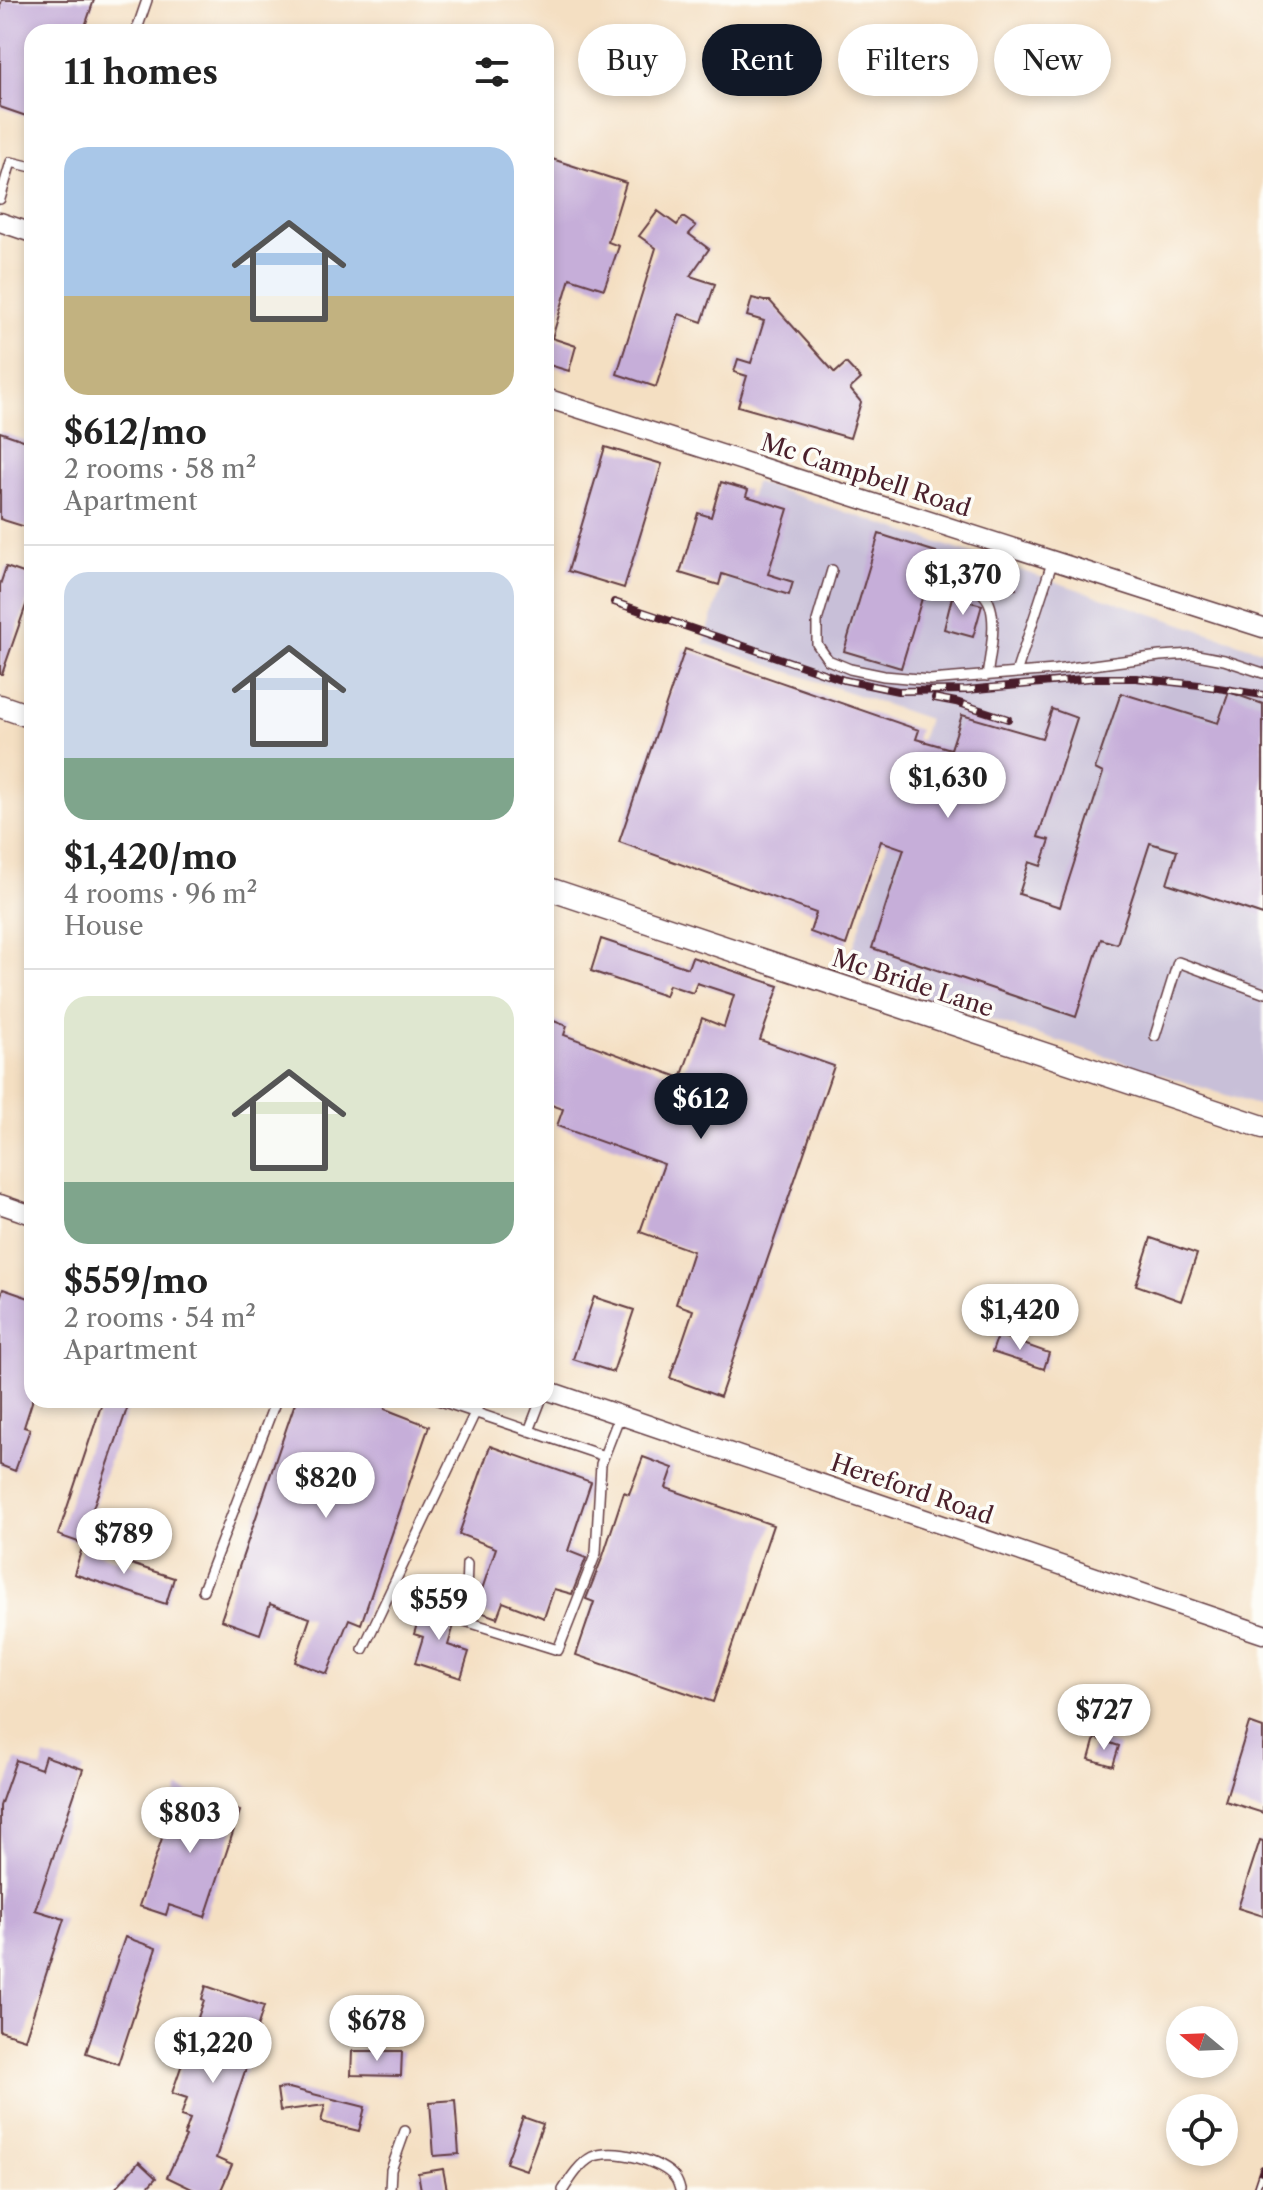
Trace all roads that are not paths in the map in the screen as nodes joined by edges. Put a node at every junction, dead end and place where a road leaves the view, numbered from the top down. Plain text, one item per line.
1 (147, 0) edge
2 (139, 24) edge
3 (0, 158) edge
4 (11, 162) junction
5 (24, 165) edge
6 (0, 199) edge
7 (0, 222) edge
8 (24, 230) edge
9 (554, 401) edge
10 (1053, 560) junction
11 (832, 570) dead end
12 (944, 579) dead end
13 (1263, 628) edge
14 (1016, 673) junction
15 (1263, 673) edge
16 (987, 676) junction
17 (0, 706) edge
18 (24, 714) edge
19 (554, 891) edge
20 (1263, 993) edge
21 (1155, 1036) dead end
22 (1263, 1127) edge
23 (0, 1204) edge
24 (24, 1212) edge
25 (554, 1393) edge
26 (273, 1408) edge
27 (463, 1408) edge
28 (477, 1408) edge
29 (538, 1408) edge
30 (475, 1412) junction
31 (620, 1415) junction
32 (529, 1431) junction
33 (604, 1456) junction
34 (467, 1564) dead end
35 (203, 1590) dead end
36 (1263, 1634) edge
37 (363, 1649) dead end
38 (405, 2131) dead end
39 (390, 2190) edge
40 (563, 2190) edge
41 (680, 2190) edge

1 - 2 lane
3 - 4 lane
4 - 5 lane
4 - 6 lane
7 - 8 street
9 - 10 street, Mc Campbell Road
10 - 13 street, Mc Campbell Road
10 - 14 lane
11 - 16 lane
12 - 16 lane
14 - 15 lane
14 - 16 lane
17 - 18 street
19 - 22 street, Mc Bride Lane
20 - 21 lane
23 - 24 street
25 - 31 street, Hereford Road
26 - 35 lane
27 - 30 lane
28 - 30 lane
29 - 32 lane
30 - 32 lane
30 - 37 lane
31 - 33 lane
31 - 36 street, Hereford Road
32 - 33 lane
33 - 34 lane
38 - 39 lane
40 - 41 lane

